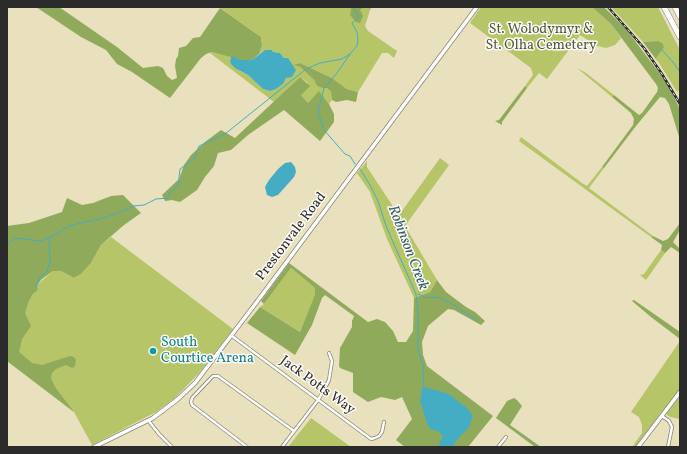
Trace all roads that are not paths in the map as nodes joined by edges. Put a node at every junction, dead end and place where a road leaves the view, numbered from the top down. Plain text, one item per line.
1 (477, 7) edge
2 (664, 7) edge
3 (675, 7) edge
4 (680, 17) edge
5 (680, 38) edge
6 (232, 336) junction
7 (329, 353) dead end
8 (680, 392) edge
9 (318, 400) junction
10 (661, 416) junction
11 (148, 420) junction
12 (384, 422) dead end
13 (294, 431) junction
14 (506, 437) dead end
15 (94, 447) edge
16 (172, 447) edge
17 (247, 447) edge
18 (282, 447) edge
19 (499, 447) edge
20 (638, 447) edge
21 (668, 447) edge

1 - 6 street, Prestonvale Road
2 - 5 highway
3 - 4 highway
6 - 9 street, Jack Potts Way
6 - 11 street, Prestonvale Road
7 - 9 street
8 - 10 street
9 - 12 street, Jack Potts Way
9 - 13 street
10 - 20 street
10 - 21 street
11 - 15 street, Prestonvale Road
11 - 16 street
13 - 17 street
13 - 18 street
14 - 19 street

